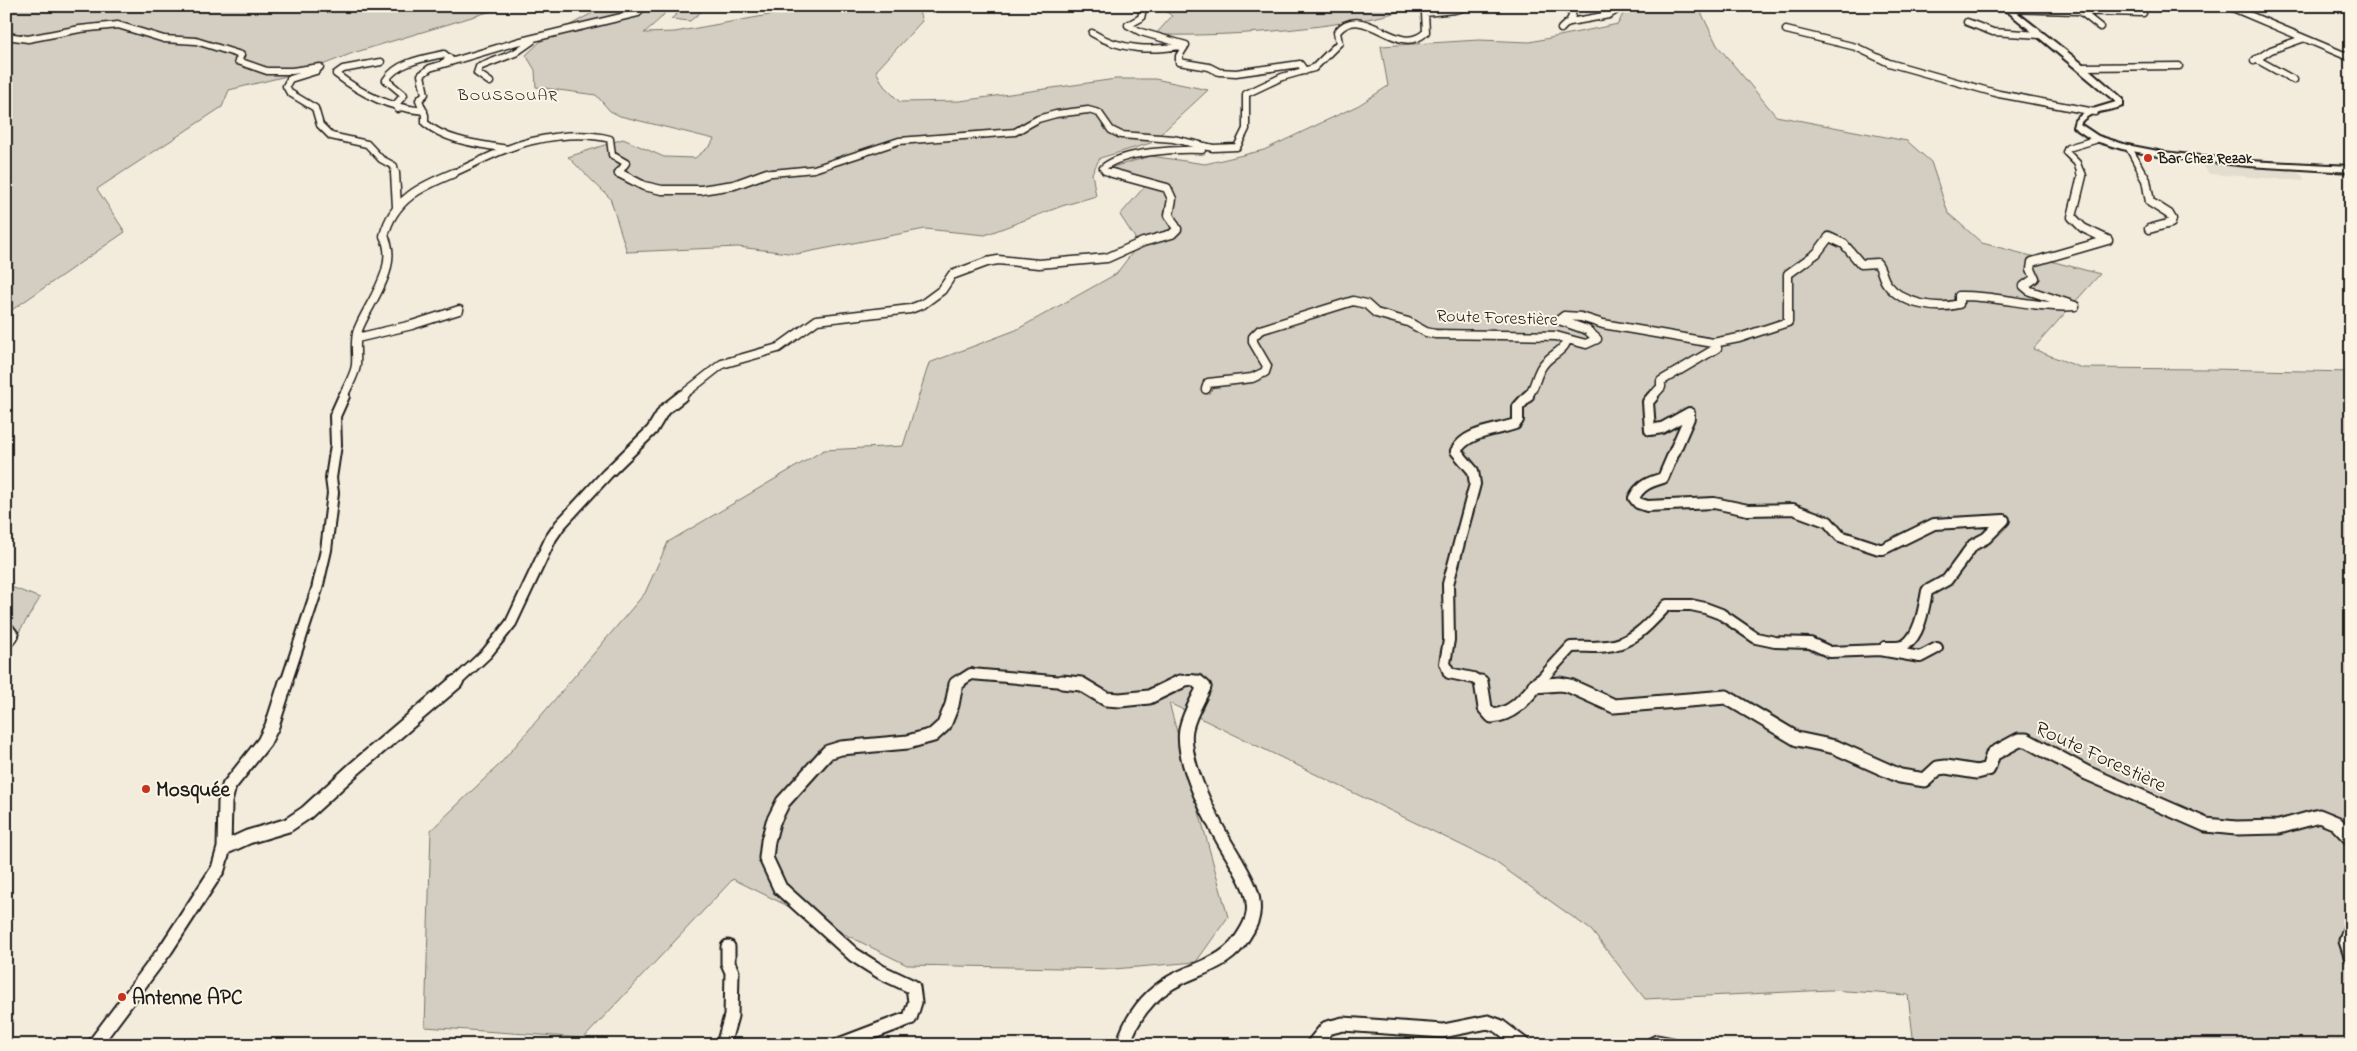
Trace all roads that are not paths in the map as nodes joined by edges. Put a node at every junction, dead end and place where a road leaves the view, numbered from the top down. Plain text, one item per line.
1 (642, 6) edge
2 (1469, 6) edge
3 (1473, 6) edge
4 (1561, 6) edge
5 (2052, 6) edge
6 (2228, 6) edge
7 (1146, 8) dead end
8 (1619, 8) edge
9 (2005, 8) edge
10 (2058, 9) junction
11 (2079, 10) junction
12 (2143, 13) dead end
13 (1570, 22) junction
14 (1967, 22) dead end
15 (2100, 27) dead end
16 (1561, 29) dead end
17 (1786, 30) dead end
18 (1092, 33) dead end
19 (2040, 35) junction
20 (6, 36) edge
21 (540, 37) junction
22 (2302, 39) junction
23 (1186, 45) junction
24 (2351, 58) edge
25 (380, 62) dead end
26 (439, 65) junction
27 (2179, 66) dead end
28 (2081, 67) junction
29 (1305, 71) junction
30 (2294, 80) dead end
31 (490, 82) dead end
32 (398, 108) junction
33 (424, 111) junction
34 (2095, 112) junction
35 (2096, 140) junction
36 (1231, 148) junction
37 (2129, 148) junction
38 (506, 149) junction
39 (2351, 169) edge
40 (397, 207) junction
41 (2149, 229) dead end
42 (459, 310) dead end
43 (357, 338) junction
44 (1567, 339) junction
45 (1714, 343) junction
46 (1206, 389) dead end
47 (6, 626) edge
48 (6, 644) edge
49 (1937, 648) dead end
50 (1840, 653) junction
51 (1534, 686) junction
52 (2351, 839) edge
53 (224, 848) junction
54 (2351, 926) edge
55 (728, 947) dead end
56 (2351, 956) edge
57 (94, 1045) edge
58 (723, 1045) edge
59 (839, 1045) edge
60 (1122, 1045) edge
61 (1313, 1045) edge
62 (1524, 1045) edge
63 (1651, 1045) edge
64 (1673, 1045) edge

1 - 21 street
2 - 3 street
2 - 29 street
4 - 13 street
5 - 10 street
6 - 22 street
7 - 23 street
8 - 13 street
9 - 10 street
9 - 19 main road
10 - 11 street
11 - 12 street
11 - 15 street
13 - 16 street
14 - 19 street
17 - 34 street
18 - 23 street
19 - 28 main road
20 - 40 street
21 - 26 street
21 - 31 street
22 - 24 street
22 - 30 street
23 - 29 street
25 - 32 street
26 - 32 street
26 - 33 street
27 - 28 street
28 - 34 main road
29 - 36 street
32 - 33 street
33 - 38 street
34 - 35 main road
35 - 37 main road
35 - 45 street
36 - 38 street
36 - 53 street
37 - 39 main road
37 - 41 street
38 - 40 street
40 - 43 street
42 - 43 street
43 - 53 street
44 - 45 street
44 - 46 street, Route Forestière
44 - 51 street, Route Forestière
45 - 50 street
47 - 48 street
49 - 50 street, Route Forestière
50 - 51 street, Route Forestière
51 - 52 street, Route Forestière
53 - 57 street
54 - 56 street
55 - 58 street
59 - 60 street
61 - 62 street
63 - 64 street

